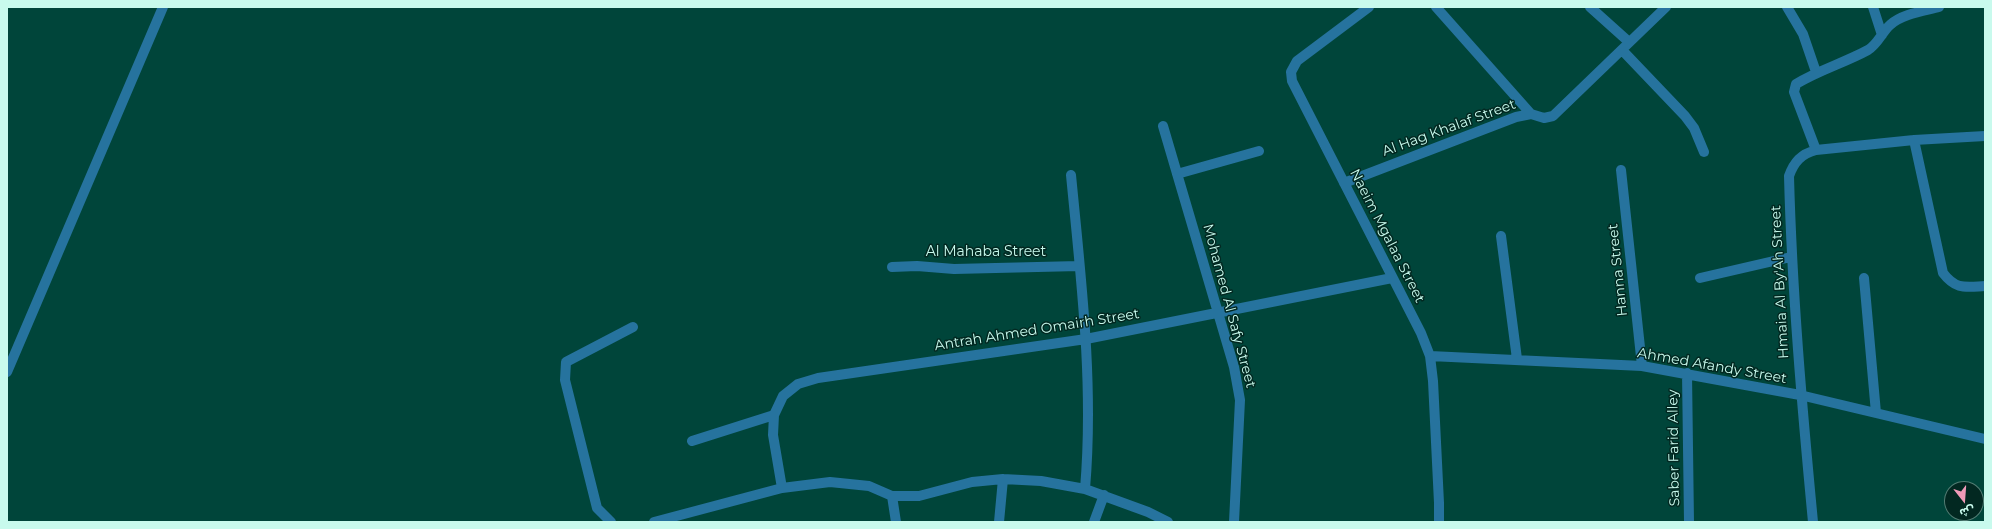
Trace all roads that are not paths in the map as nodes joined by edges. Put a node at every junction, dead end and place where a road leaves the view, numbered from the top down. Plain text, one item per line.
1 (163, 7) edge
2 (1369, 7) edge
3 (1436, 7) edge
4 (1590, 7) edge
5 (1666, 7) edge
6 (1787, 7) edge
7 (1873, 7) edge
8 (1939, 7) edge
9 (1882, 34) junction
10 (1629, 42) junction
11 (1622, 50) junction
12 (1816, 72) junction
13 (1531, 114) junction
14 (1163, 126) dead end
15 (1985, 136) edge
16 (1914, 140) junction
17 (1816, 150) junction
18 (1259, 151) dead end
19 (1704, 152) dead end
20 (1621, 170) dead end
21 (1071, 174) dead end
22 (1177, 174) junction
23 (1344, 183) junction
24 (1501, 236) dead end
25 (1791, 257) junction
26 (1079, 266) junction
27 (892, 267) dead end
28 (1392, 278) junction
29 (1700, 278) dead end
30 (1864, 278) dead end
31 (1985, 286) edge
32 (1219, 312) junction
33 (633, 327) dead end
34 (1086, 339) junction
35 (1430, 356) junction
36 (1517, 360) junction
37 (1642, 366) junction
38 (7, 372) edge
39 (1687, 373) junction
40 (1800, 395) junction
41 (1876, 413) junction
42 (774, 415) junction
43 (1985, 439) edge
44 (692, 441) dead end
45 (1003, 479) junction
46 (782, 488) junction
47 (1085, 489) junction
48 (1104, 495) junction
49 (892, 496) junction
50 (611, 522) edge
51 (654, 522) edge
52 (896, 522) edge
53 (999, 522) edge
54 (1094, 522) edge
55 (1168, 522) edge
56 (1234, 522) edge
57 (1439, 522) edge
58 (1689, 522) edge
59 (1813, 522) edge

1 - 38 street
2 - 23 street, Naeim Mgalaa Street
3 - 13 street
4 - 10 street
5 - 10 street, Al Hag Khalaf Street
6 - 12 street
7 - 9 street
8 - 9 street
9 - 12 street
10 - 11 street, Al Hag Khalaf Street
11 - 13 street, Al Hag Khalaf Street
11 - 19 street
12 - 17 street
13 - 23 street, Al Hag Khalaf Street
14 - 22 street, Mohamed Al Safy Street
15 - 16 street
16 - 17 street
16 - 31 street
17 - 25 street, Hmaia Al By'Ah Street
18 - 22 street
20 - 37 street, Hanna Street
21 - 26 street
22 - 32 street, Mohamed Al Safy Street
23 - 28 street, Naeim Mgalaa Street
24 - 36 street
25 - 29 street
25 - 40 street, Hmaia Al By'Ah Street
26 - 27 street, Al Mahaba Street
26 - 34 street
28 - 32 street, Antrah Ahmed Omairh Street
28 - 35 street, Naeim Mgalaa Street
30 - 41 street
32 - 34 street, Antrah Ahmed Omairh Street
32 - 56 street, Mohamed Al Safy Street
33 - 50 street
34 - 42 street, Antrah Ahmed Omairh Street
34 - 47 street
35 - 36 street, Ahmed Afandy Street
35 - 57 street, Naeim Mgalaa Street
36 - 37 street, Ahmed Afandy Street
37 - 39 street, Ahmed Afandy Street
39 - 40 street, Ahmed Afandy Street
39 - 58 street, Saber Farid Alley
40 - 41 street, Ahmed Afandy Street
40 - 59 street, Hmaia Al By'Ah Street
41 - 43 street, Ahmed Afandy Street
42 - 44 street
42 - 46 street, Antrah Ahmed Omairh Street
45 - 47 street
45 - 49 street
45 - 53 street
46 - 49 street
46 - 51 street
47 - 48 street
48 - 54 street
48 - 55 street
49 - 52 street

